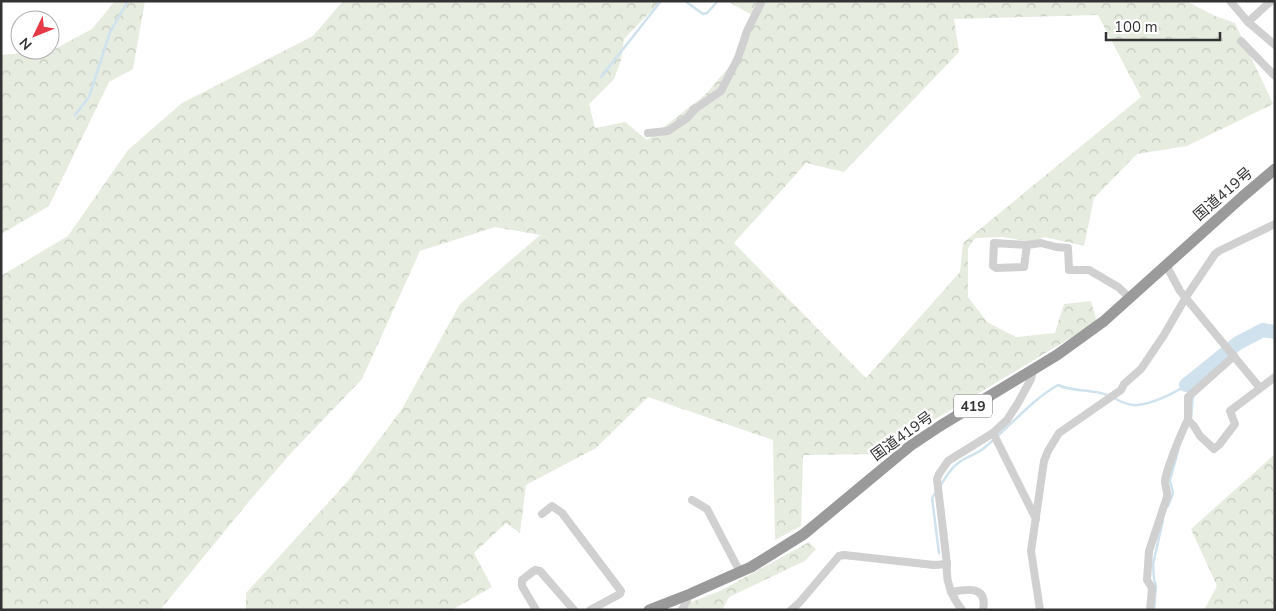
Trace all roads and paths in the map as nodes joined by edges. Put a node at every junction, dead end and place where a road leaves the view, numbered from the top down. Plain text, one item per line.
1 (762, 1) edge
2 (1230, 1) edge
3 (1271, 1) edge
4 (1248, 22) junction
5 (1241, 41) dead end
6 (1275, 46) edge
7 (1275, 76) edge
8 (648, 134) dead end
9 (1275, 169) edge
10 (1275, 224) edge
11 (1027, 245) junction
12 (1166, 264) junction
13 (1186, 297) junction
14 (1130, 298) junction
15 (1233, 355) junction
16 (1033, 370) junction
17 (1275, 377) edge
18 (1260, 388) junction
19 (1188, 420) junction
20 (993, 433) junction
21 (692, 500) dead end
22 (542, 514) dead end
23 (1036, 519) junction
24 (946, 564) junction
25 (740, 572) junction
26 (951, 592) junction
27 (690, 594) junction
28 (569, 608) edge
29 (536, 610) edge
30 (590, 610) edge
31 (649, 610) edge
32 (682, 610) edge
33 (791, 610) edge
34 (962, 610) edge
35 (983, 610) edge
36 (1040, 610) edge
37 (1150, 610) edge

1 - 8 street
2 - 4 street
3 - 4 street
4 - 6 street
5 - 7 street
9 - 12 highway, 国道419号 / 419
10 - 13 street
11 - 11 street
11 - 14 street
12 - 13 street
12 - 14 highway, 国道419号 / 419
13 - 15 street
13 - 23 street
14 - 16 highway, 国道419号 / 419
15 - 18 street
15 - 19 street
16 - 20 street
16 - 25 highway, 国道419号 / 419
17 - 18 street
18 - 19 street
19 - 37 street
20 - 23 street
20 - 24 street
21 - 25 street
22 - 30 street
23 - 36 street
24 - 26 street
24 - 33 street
25 - 27 highway, 国道419号 / 419
26 - 34 street
26 - 35 street
27 - 31 highway, 国道419号 / 419
27 - 32 street
28 - 29 street

